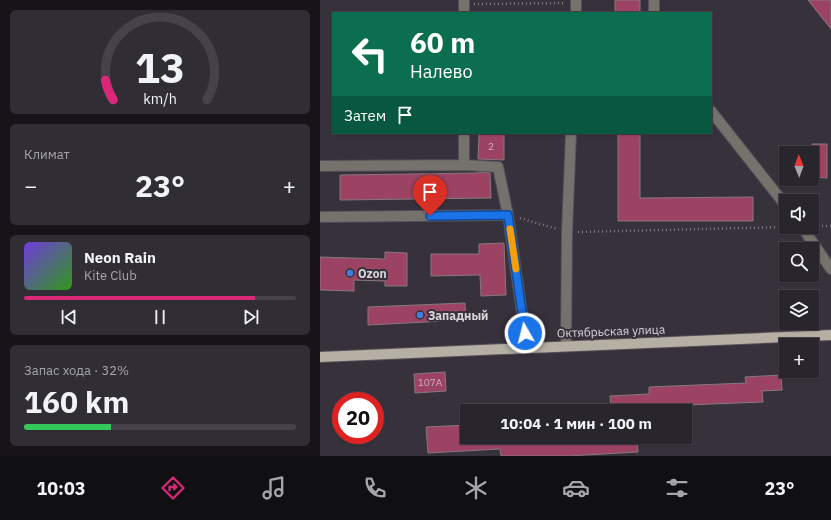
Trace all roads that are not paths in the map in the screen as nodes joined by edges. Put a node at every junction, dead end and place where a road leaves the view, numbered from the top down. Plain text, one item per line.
1 (654, 0) edge
2 (654, 12) edge
3 (712, 112) edge
4 (464, 134) edge
5 (571, 134) edge
6 (464, 165) junction
7 (320, 166) edge
8 (779, 197) edge
9 (508, 215) junction
10 (320, 217) edge
11 (807, 234) edge
12 (831, 270) edge
13 (831, 335) edge
14 (566, 346) junction
15 (527, 348) junction
16 (320, 357) edge

1 - 2 street
3 - 8 street
4 - 6 street
5 - 14 street
6 - 7 street
6 - 9 street
9 - 10 street
9 - 15 street
11 - 12 street
13 - 14 main road, Октябрьская улица
14 - 15 main road, Октябрьская улица
15 - 16 main road, Октябрьская улица

